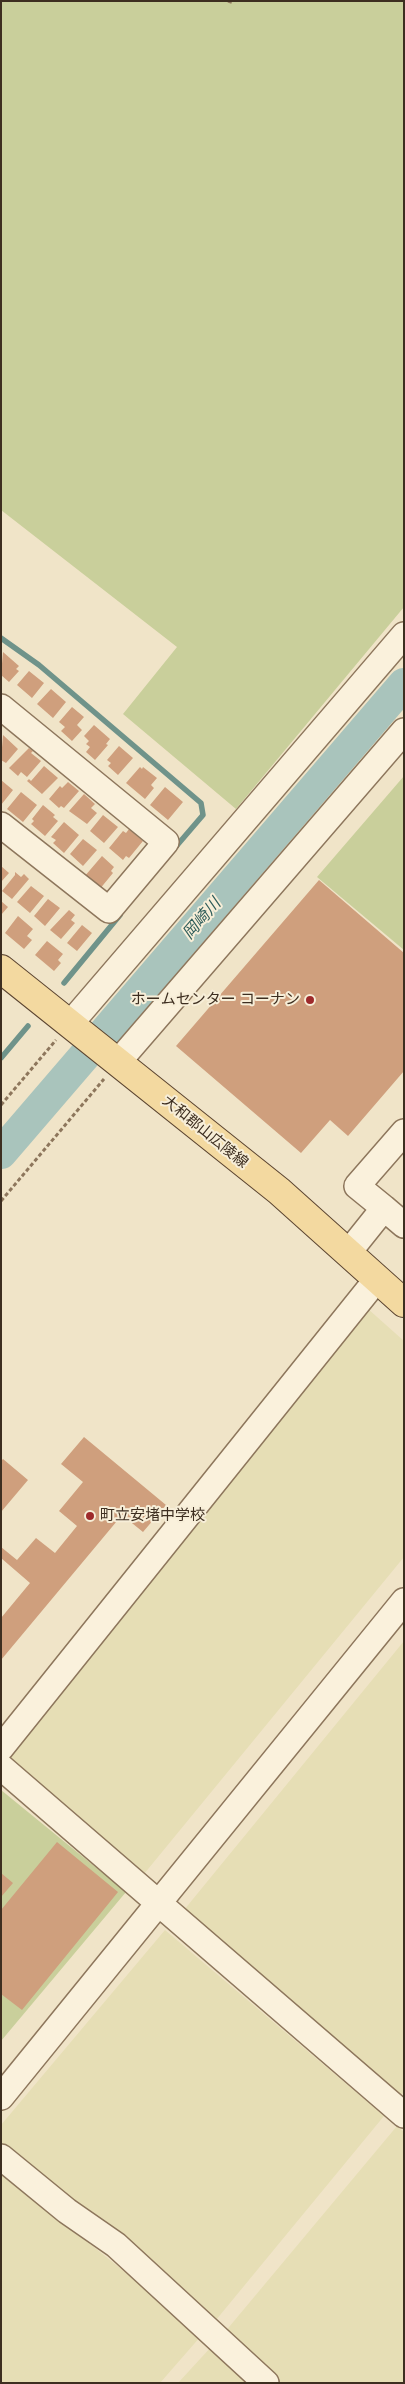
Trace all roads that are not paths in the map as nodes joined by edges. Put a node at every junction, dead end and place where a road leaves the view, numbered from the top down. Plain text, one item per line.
1 (404, 635) edge
2 (1, 707) edge
3 (404, 731) edge
4 (1, 825) edge
5 (1, 969) edge
6 (70, 1024) junction
7 (118, 1062) junction
8 (404, 1132) edge
9 (384, 1208) junction
10 (404, 1225) edge
11 (348, 1253) junction
12 (377, 1279) junction
13 (404, 1303) edge
14 (404, 1601) edge
15 (1, 1748) edge
16 (1, 1768) edge
17 (158, 1901) junction
18 (1, 2097) edge
19 (402, 2111) edge
20 (1, 2157) edge
21 (266, 2383) edge

1 - 6 street
2 - 4 street
3 - 7 street
5 - 6 main road, 大和郡山広陵線
6 - 7 main road, 大和郡山広陵線
7 - 11 main road, 大和郡山広陵線
8 - 9 street
9 - 10 street
9 - 11 street
11 - 12 main road, 大和郡山広陵線
12 - 13 main road, 大和郡山広陵線
12 - 15 street
14 - 17 street
16 - 17 street
17 - 18 street
17 - 19 street
20 - 21 street

